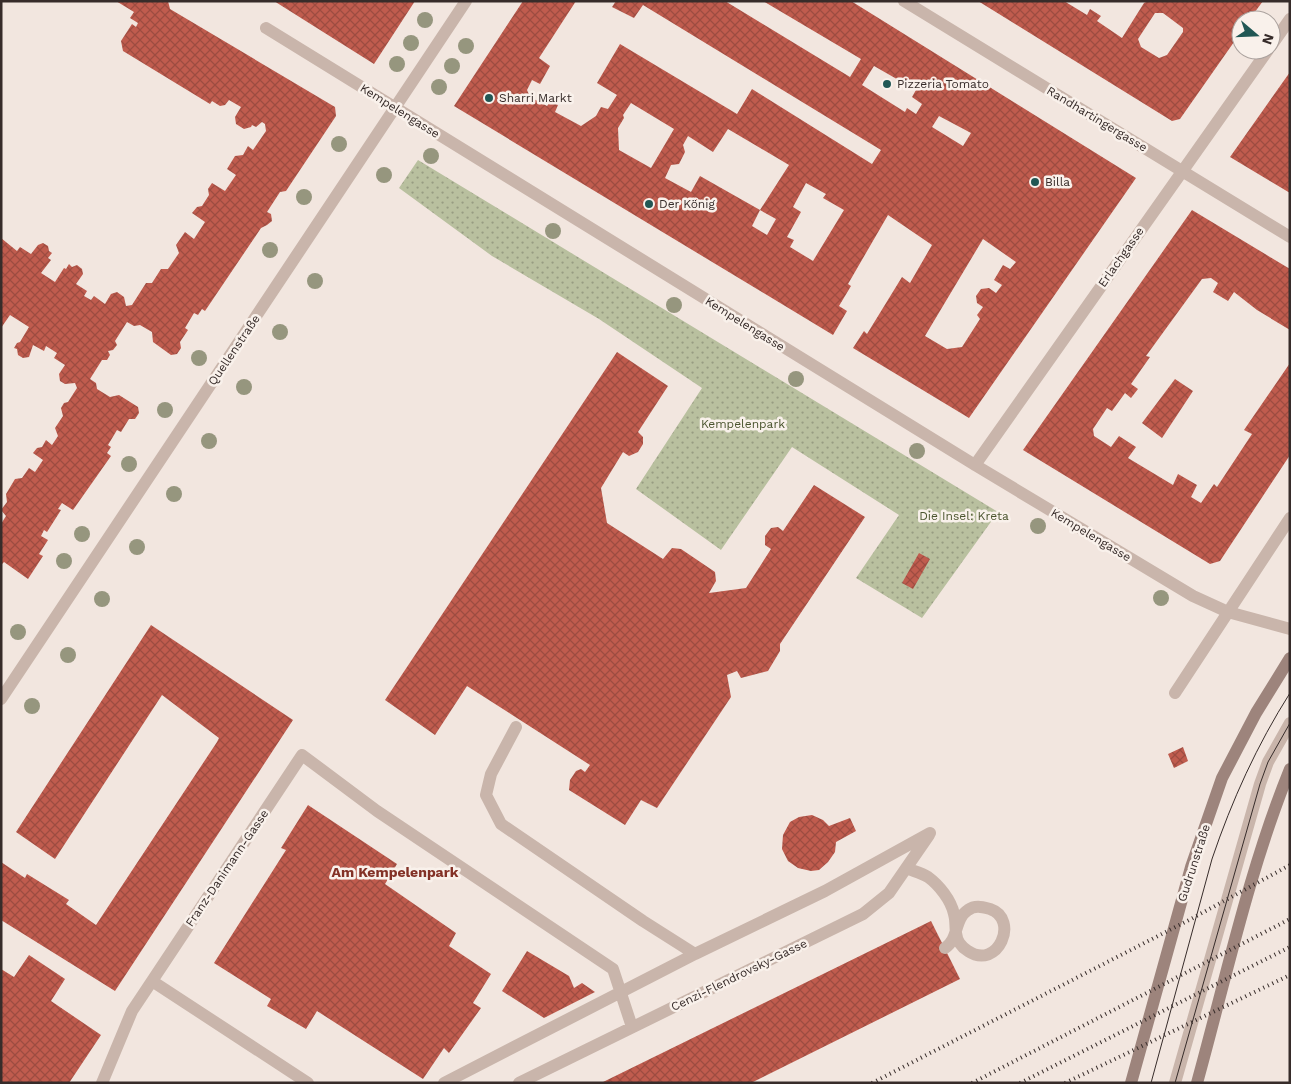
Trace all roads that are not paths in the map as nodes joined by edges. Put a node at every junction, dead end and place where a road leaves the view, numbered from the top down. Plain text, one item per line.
1 (466, 1) edge
2 (904, 1) edge
3 (1290, 20) edge
4 (266, 28) dead end
5 (1281, 32) edge
6 (1261, 60) edge
7 (395, 108) junction
8 (1182, 171) junction
9 (1290, 237) edge
10 (974, 465) junction
11 (1290, 518) edge
12 (1228, 612) junction
13 (1290, 628) edge
14 (1290, 658) edge
15 (1175, 693) dead end
16 (1, 699) edge
17 (1290, 723) edge
18 (516, 727) dead end
19 (1290, 769) edge
20 (906, 868) junction
21 (945, 948) dead end
22 (695, 954) junction
23 (152, 981) junction
24 (621, 992) junction
25 (632, 1027) junction
26 (102, 1083) edge
27 (308, 1083) edge
28 (444, 1083) edge
29 (519, 1083) edge
30 (1131, 1083) edge
31 (1175, 1083) edge
32 (1196, 1083) edge

1 - 7 street, Quellenstraße
2 - 8 street, Randhartingergasse
3 - 5 street
4 - 7 street, Kempelengasse
6 - 8 street, Erlachgasse
7 - 10 street, Kempelengasse
7 - 16 street, Quellenstraße
8 - 9 street, Randhartingergasse
8 - 10 street, Erlachgasse
10 - 12 street, Kempelengasse
11 - 12 street
12 - 13 street, Kempelengasse
12 - 15 street
14 - 30 main road, Gudrunstraße
17 - 31 street
18 - 22 street
19 - 32 main road
20 - 21 street
20 - 22 street, Cenzi-Flendrovsky-Gasse
20 - 25 street, Cenzi-Flendrovsky-Gasse
22 - 24 street
23 - 24 street, Franz-Danimann-Gasse
23 - 26 street, Franz-Danimann-Gasse
23 - 27 street
24 - 25 street
24 - 28 street
25 - 29 street, Cenzi-Flendrovsky-Gasse

